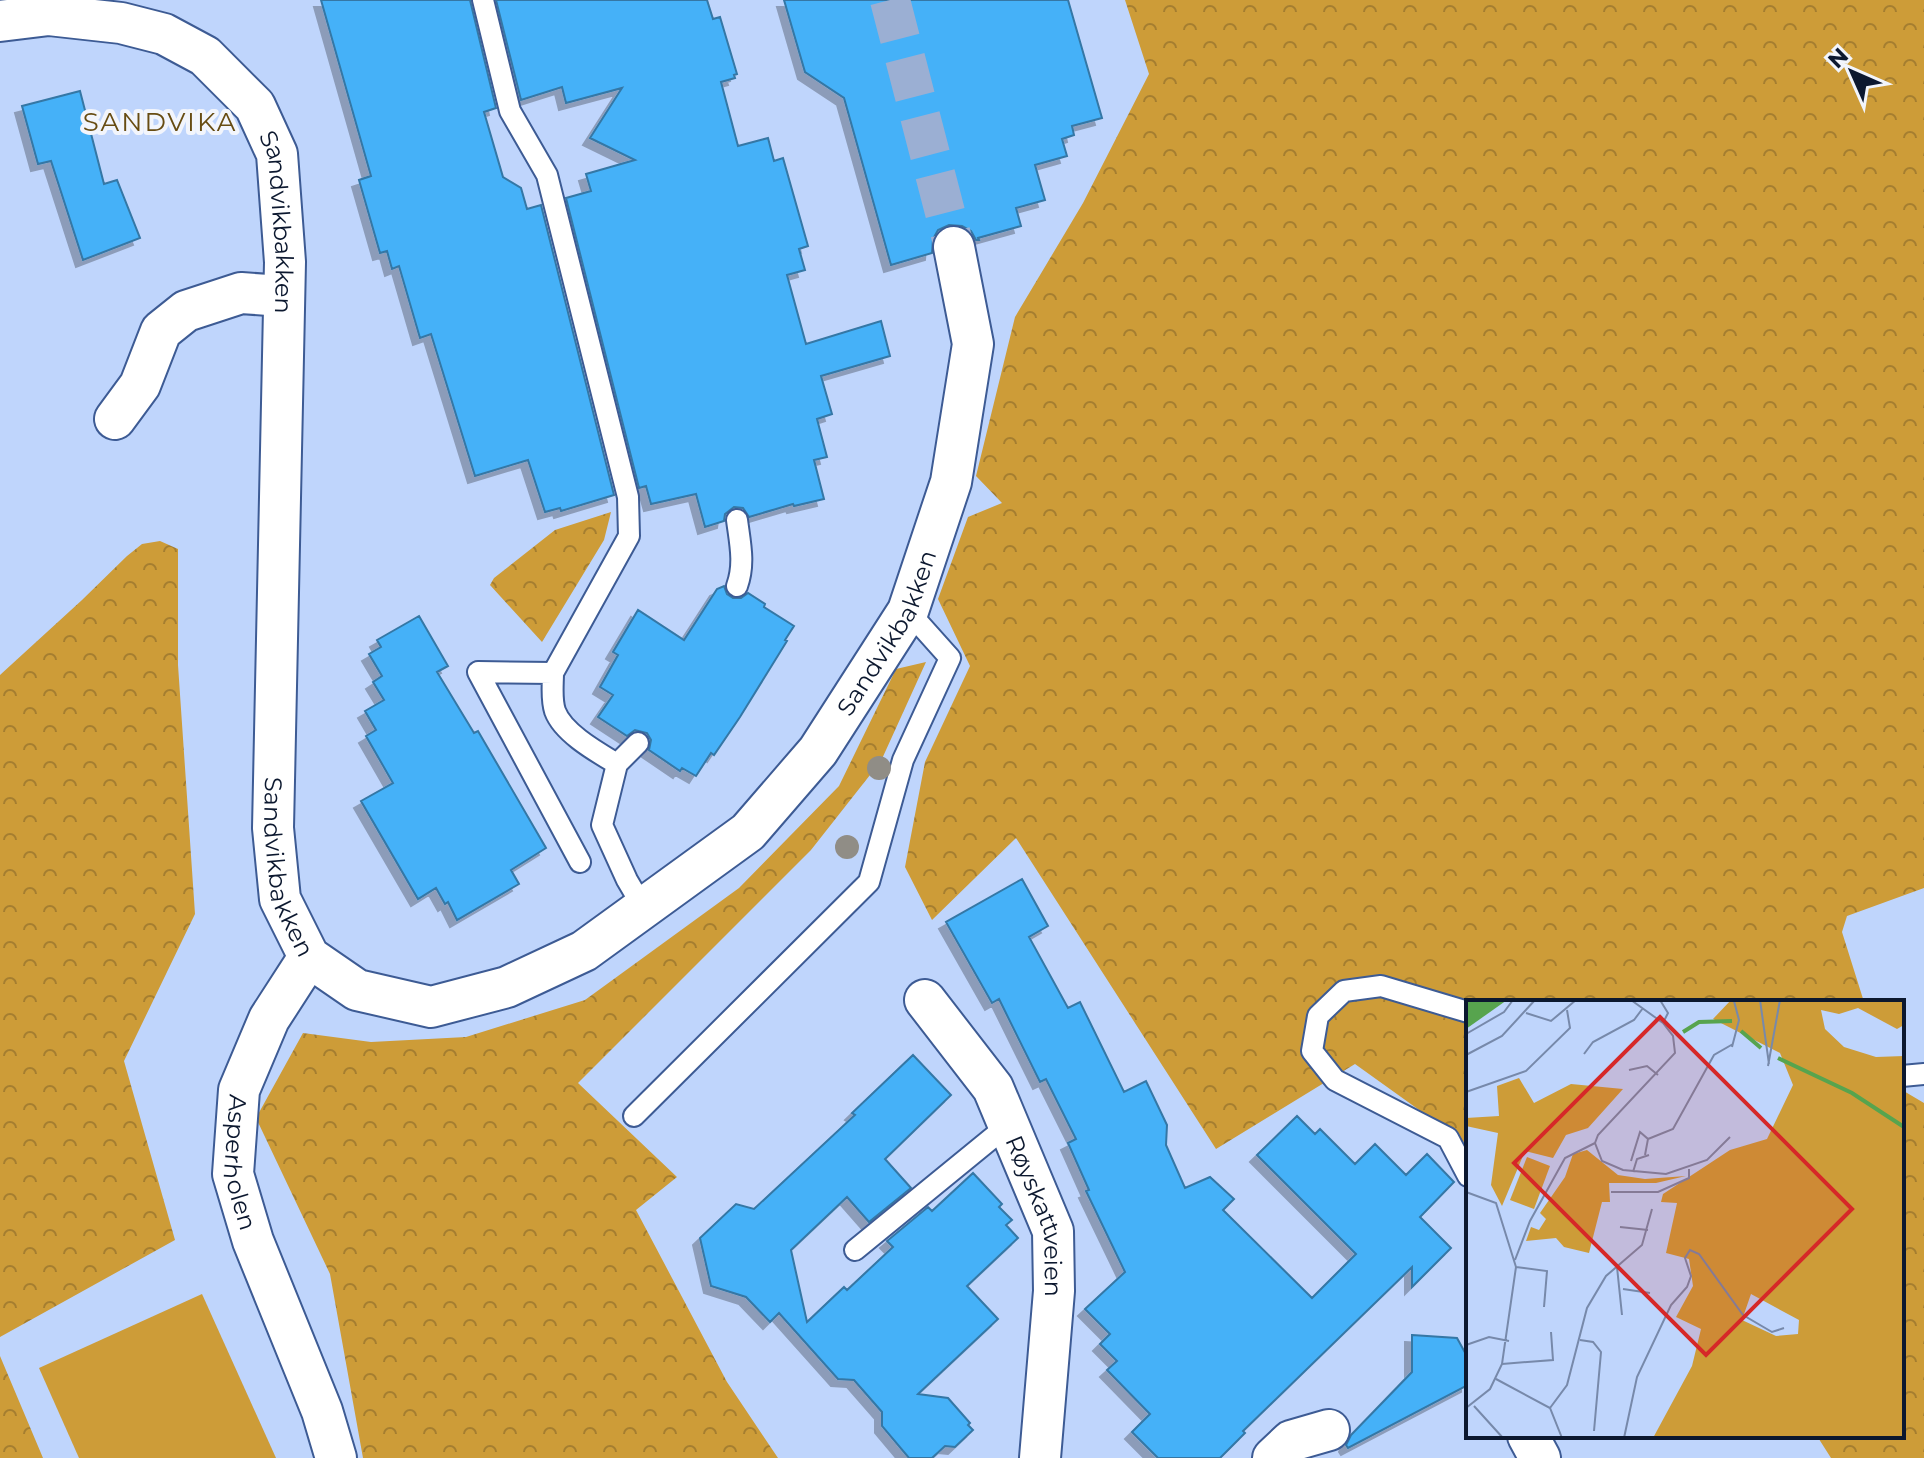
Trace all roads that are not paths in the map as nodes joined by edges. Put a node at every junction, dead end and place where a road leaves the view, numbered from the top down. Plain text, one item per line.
1 (483, 0) edge
2 (48, 8) edge
3 (0, 21) edge
4 (954, 247) tunnel mouth
5 (283, 296) junction
6 (115, 419) dead end
7 (737, 520) dead end
8 (737, 586) dead end
9 (908, 611) junction
10 (553, 673) junction
11 (638, 743) dead end
12 (617, 764) junction
13 (580, 862) dead end
14 (644, 909) junction
15 (309, 957) junction
16 (925, 1000) dead end
17 (1466, 1011) edge
18 (1924, 1074) edge
19 (1904, 1076) edge
20 (634, 1116) dead end
21 (1008, 1125) junction
22 (1466, 1172) edge
23 (855, 1250) dead end
24 (1329, 1430) dead end
25 (1529, 1438) edge
26 (336, 1458) edge
27 (1040, 1458) edge
28 (1273, 1458) edge
29 (1540, 1458) edge

1 - 10 lane
2 - 3 street, Sandvikbakken
2 - 5 street, Sandvikbakken
4 - 9 street, Sandvikbakken
5 - 6 street
5 - 15 street, Sandvikbakken
7 - 8 lane
9 - 14 street, Sandvikbakken
9 - 20 lane
10 - 12 lane
10 - 13 lane
11 - 12 lane
12 - 14 lane
14 - 15 street, Sandvikbakken
15 - 26 street, Asperholen
16 - 21 street, Røyskattveien
17 - 22 lane
18 - 19 lane
21 - 23 lane
21 - 27 street, Røyskattveien
24 - 28 street
25 - 29 street

